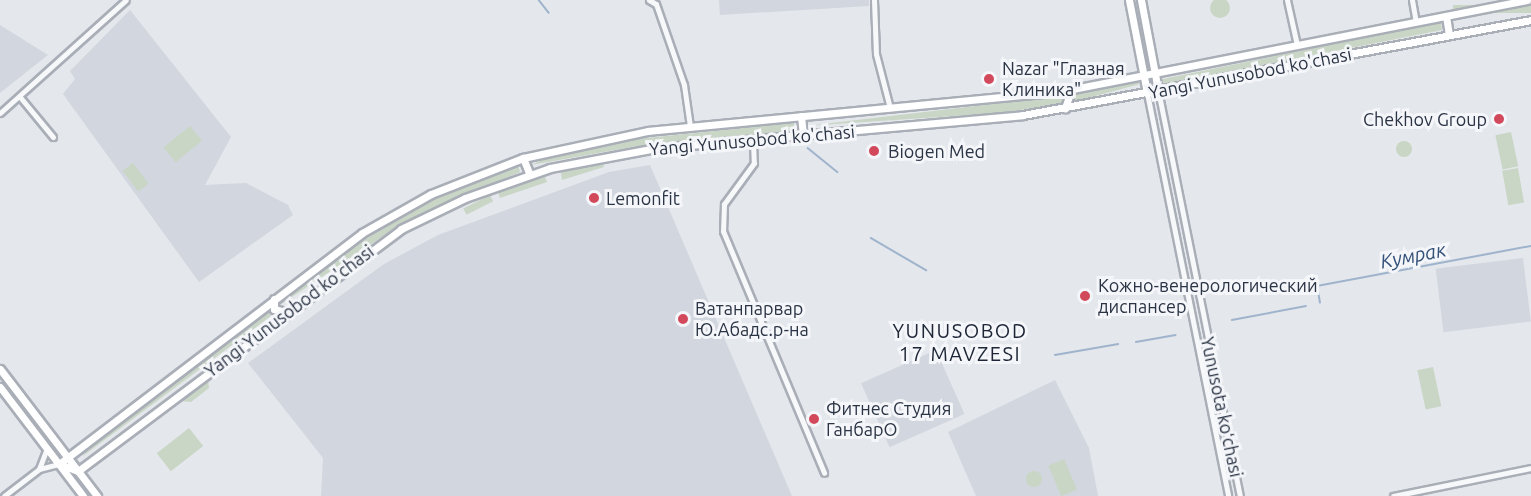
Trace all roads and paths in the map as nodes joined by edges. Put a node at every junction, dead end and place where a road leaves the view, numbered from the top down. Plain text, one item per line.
1 (126, 0) edge
2 (649, 0) edge
3 (874, 0) edge
4 (1129, 0) edge
5 (1141, 0) edge
6 (1287, 0) edge
7 (1412, 0) edge
8 (1527, 0) edge
9 (1446, 16) junction
10 (1531, 20) edge
11 (1416, 22) junction
12 (1449, 35) junction
13 (1297, 45) junction
14 (1155, 73) junction
15 (1144, 75) junction
16 (1158, 90) junction
17 (1062, 91) junction
18 (1147, 93) junction
19 (20, 97) junction
20 (890, 108) junction
21 (1065, 108) junction
22 (0, 112) edge
23 (801, 116) junction
24 (690, 126) junction
25 (803, 136) junction
26 (53, 137) dead end
27 (753, 140) junction
28 (523, 158) junction
29 (530, 175) junction
30 (274, 299) junction
31 (285, 312) junction
32 (0, 369) edge
33 (0, 387) edge
34 (47, 448) junction
35 (67, 457) junction
36 (58, 464) junction
37 (1531, 468) edge
38 (39, 469) junction
39 (78, 471) junction
40 (824, 473) dead end
41 (4, 496) edge
42 (83, 496) edge
43 (97, 496) edge
44 (1228, 496) edge
45 (1240, 496) edge
46 (1393, 496) edge

1 - 19 street
2 - 24 street
3 - 20 street
4 - 15 main road, Yunusota koʻchasi
5 - 14 main road, Yunusota koʻchasi
6 - 13 street
7 - 11 street
8 - 9 main road, Yangi Yunusobod ko'chasi
9 - 11 main road, Yangi Yunusobod ko'chasi
9 - 12 main road
10 - 12 main road, Yangi Yunusobod ko'chasi
11 - 13 main road, Yangi Yunusobod ko'chasi
12 - 16 main road, Yangi Yunusobod ko'chasi
13 - 14 main road, Yangi Yunusobod ko'chasi
14 - 15 main road, Yangi Yunusobod ko'chasi
14 - 16 main road, Yunusota koʻchasi
15 - 17 main road, Yangi Yunusobod ko'chasi
15 - 18 main road, Yunusota koʻchasi
16 - 18 main road, Yangi Yunusobod ko'chasi
16 - 45 street, Yunusota koʻchasi
17 - 20 main road, Yangi Yunusobod ko'chasi
17 - 21 main road
18 - 21 main road, Yangi Yunusobod ko'chasi
18 - 44 street, Yunusota koʻchasi
19 - 22 street
19 - 26 street
20 - 23 main road, Yangi Yunusobod ko'chasi
21 - 25 main road, Yangi Yunusobod ko'chasi
23 - 24 main road, Yangi Yunusobod ko'chasi
23 - 25 main road
24 - 28 main road, Yangi Yunusobod ko'chasi
25 - 27 main road, Yangi Yunusobod ko'chasi
27 - 29 main road, Yangi Yunusobod ko'chasi
27 - 40 street
28 - 29 main road
28 - 30 main road, Yangi Yunusobod ko'chasi
29 - 31 main road, Yangi Yunusobod ko'chasi
30 - 31 main road
30 - 35 main road, Yangi Yunusobod ko'chasi
31 - 39 main road, Yangi Yunusobod ko'chasi
32 - 35 main road
33 - 34 main road
34 - 36 main road
34 - 38 street
35 - 36 main road, Yangi Yunusobod ko'chasi
35 - 39 main road
36 - 38 street
36 - 39 main road
36 - 42 main road
37 - 46 street
38 - 41 street
39 - 43 main road

